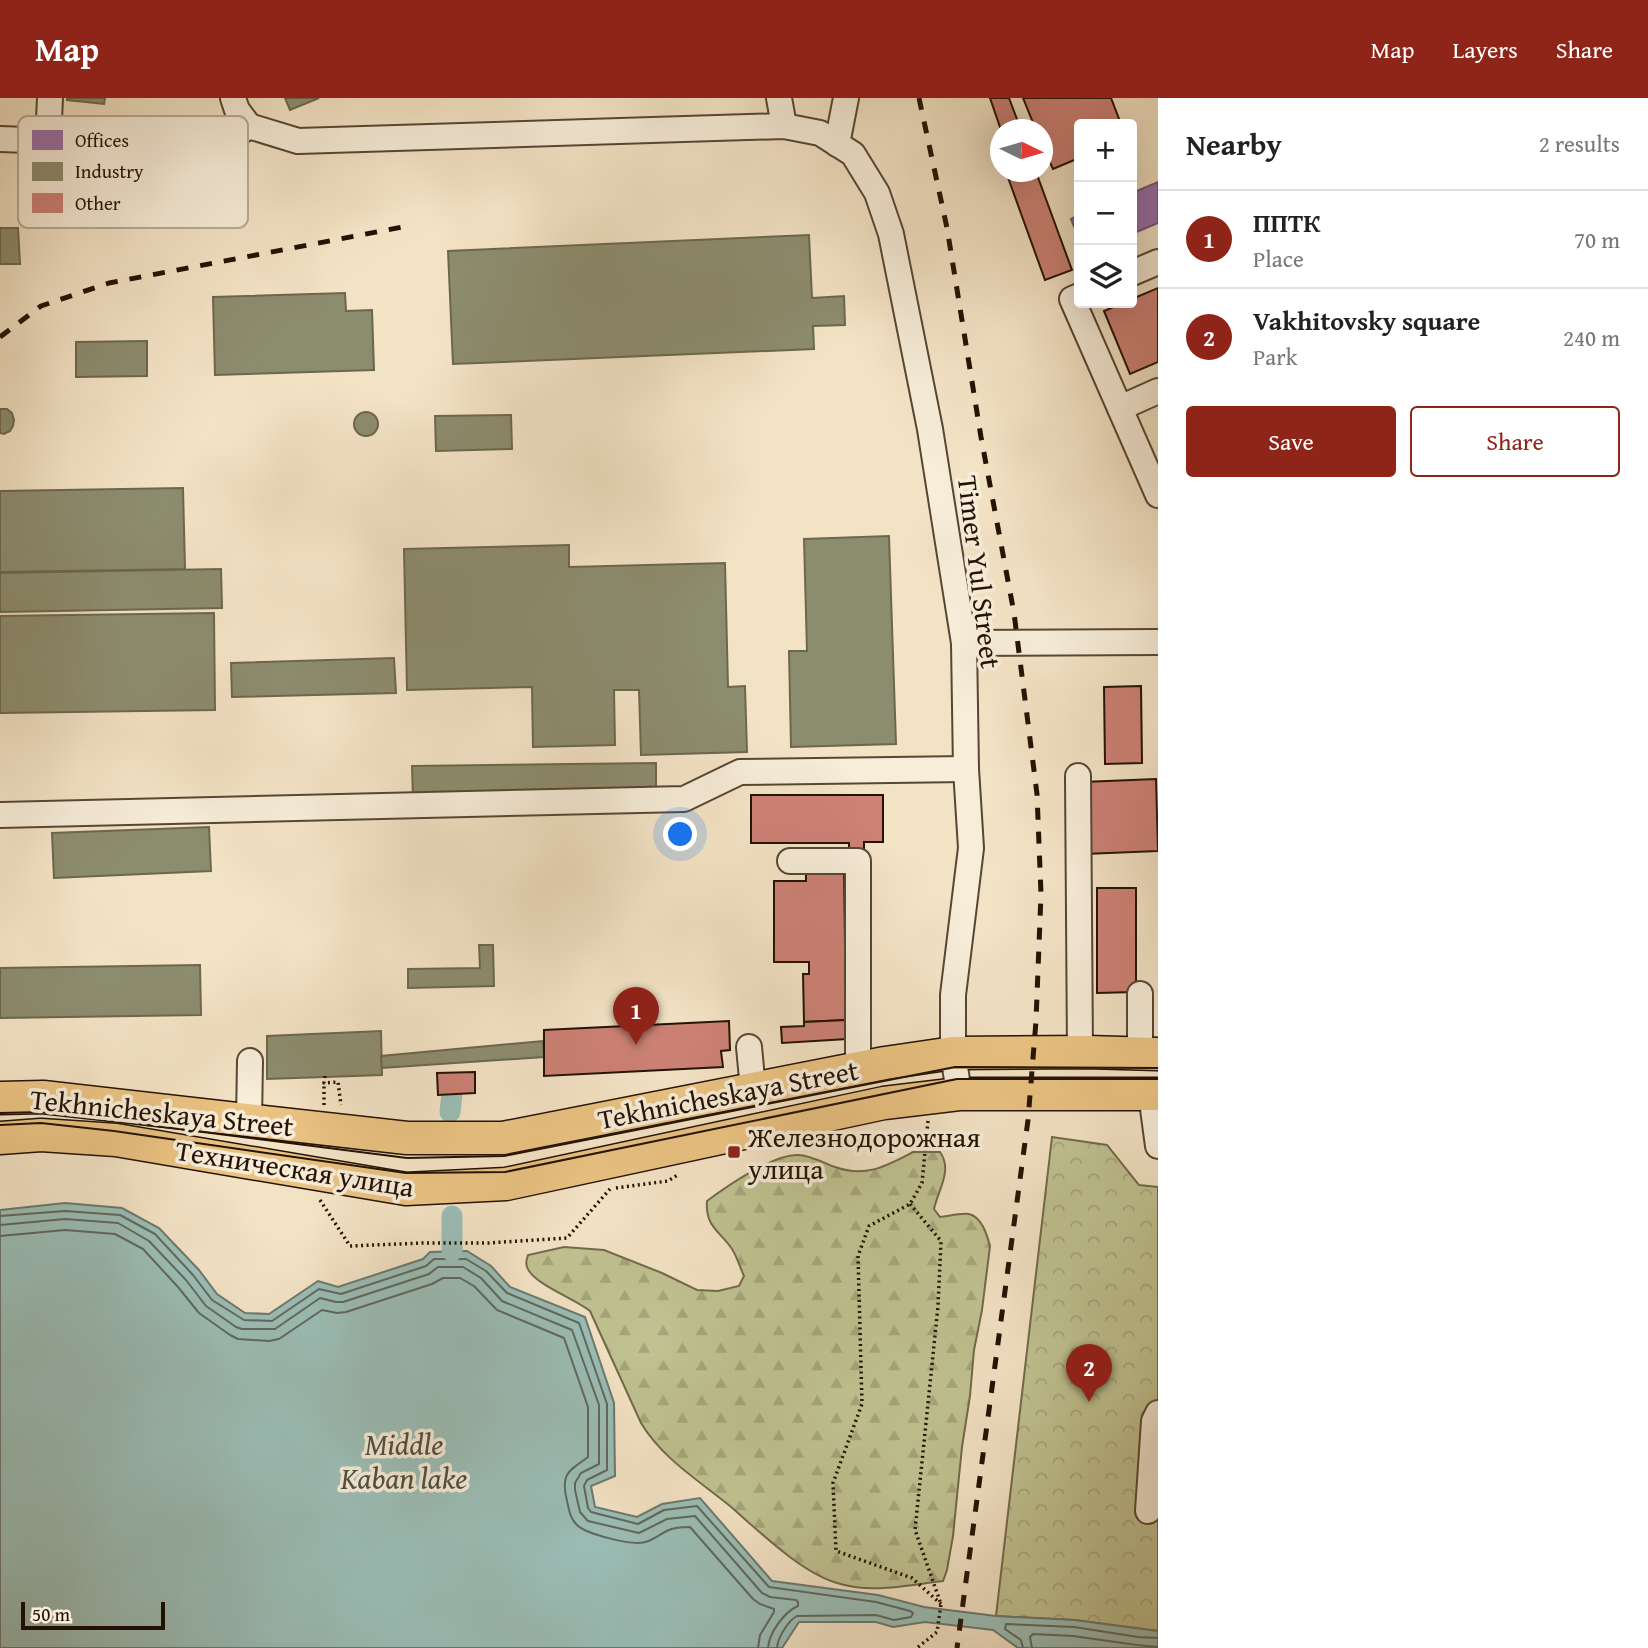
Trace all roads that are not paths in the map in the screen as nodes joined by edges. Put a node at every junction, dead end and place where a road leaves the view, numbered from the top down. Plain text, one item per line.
1 (50, 98) edge
2 (233, 98) edge
3 (779, 98) edge
4 (846, 98) edge
5 (49, 116) edge
6 (242, 116) edge
7 (249, 126) edge
8 (784, 126) junction
9 (0, 139) edge
10 (18, 140) edge
11 (845, 149) junction
12 (1158, 262) edge
13 (1137, 271) edge
14 (1080, 308) edge
15 (1158, 391) edge
16 (1120, 408) junction
17 (1158, 495) edge
18 (1158, 642) edge
19 (964, 643) junction
20 (966, 769) junction
21 (1078, 776) dead end
22 (0, 815) edge
23 (790, 861) dead end
24 (1140, 995) dead end
25 (749, 1047) dead end
26 (1080, 1052) junction
27 (953, 1054) junction
28 (1149, 1054) edge
29 (250, 1061) dead end
30 (858, 1069) junction
31 (229, 1080) dead end
32 (753, 1089) junction
33 (959, 1094) junction
34 (1155, 1094) edge
35 (0, 1098) edge
36 (249, 1111) junction
37 (0, 1138) edge
38 (503, 1138) joint
39 (407, 1139) joint
40 (1158, 1146) edge
41 (1158, 1413) edge
42 (1148, 1511) dead end

1 - 5 street
2 - 6 street
3 - 8 street
4 - 11 street
7 - 8 street
8 - 11 street
9 - 10 street
11 - 19 street, Timer Yul Street
12 - 13 street
14 - 16 street
15 - 16 street
16 - 17 street
18 - 19 street
19 - 20 street, Timer Yul Street
20 - 22 street
20 - 27 street, Timer Yul Street
21 - 26 street
23 - 30 street
24 - 28 street
25 - 32 street
26 - 27 main road
26 - 28 main road
27 - 30 main road, Tekhnicheskaya Street
27 - 33 street, Timer Yul Street
29 - 36 street
30 - 32 main road, Tekhnicheskaya Street
31 - 36 street
32 - 38 main road, Tekhnicheskaya Street
33 - 34 main road, Техническая улица
33 - 37 main road, Техническая улица
34 - 40 street
35 - 36 main road, Tekhnicheskaya Street
36 - 39 main road, Tekhnicheskaya Street
38 - 39 main road, Техническая улица
41 - 42 street

